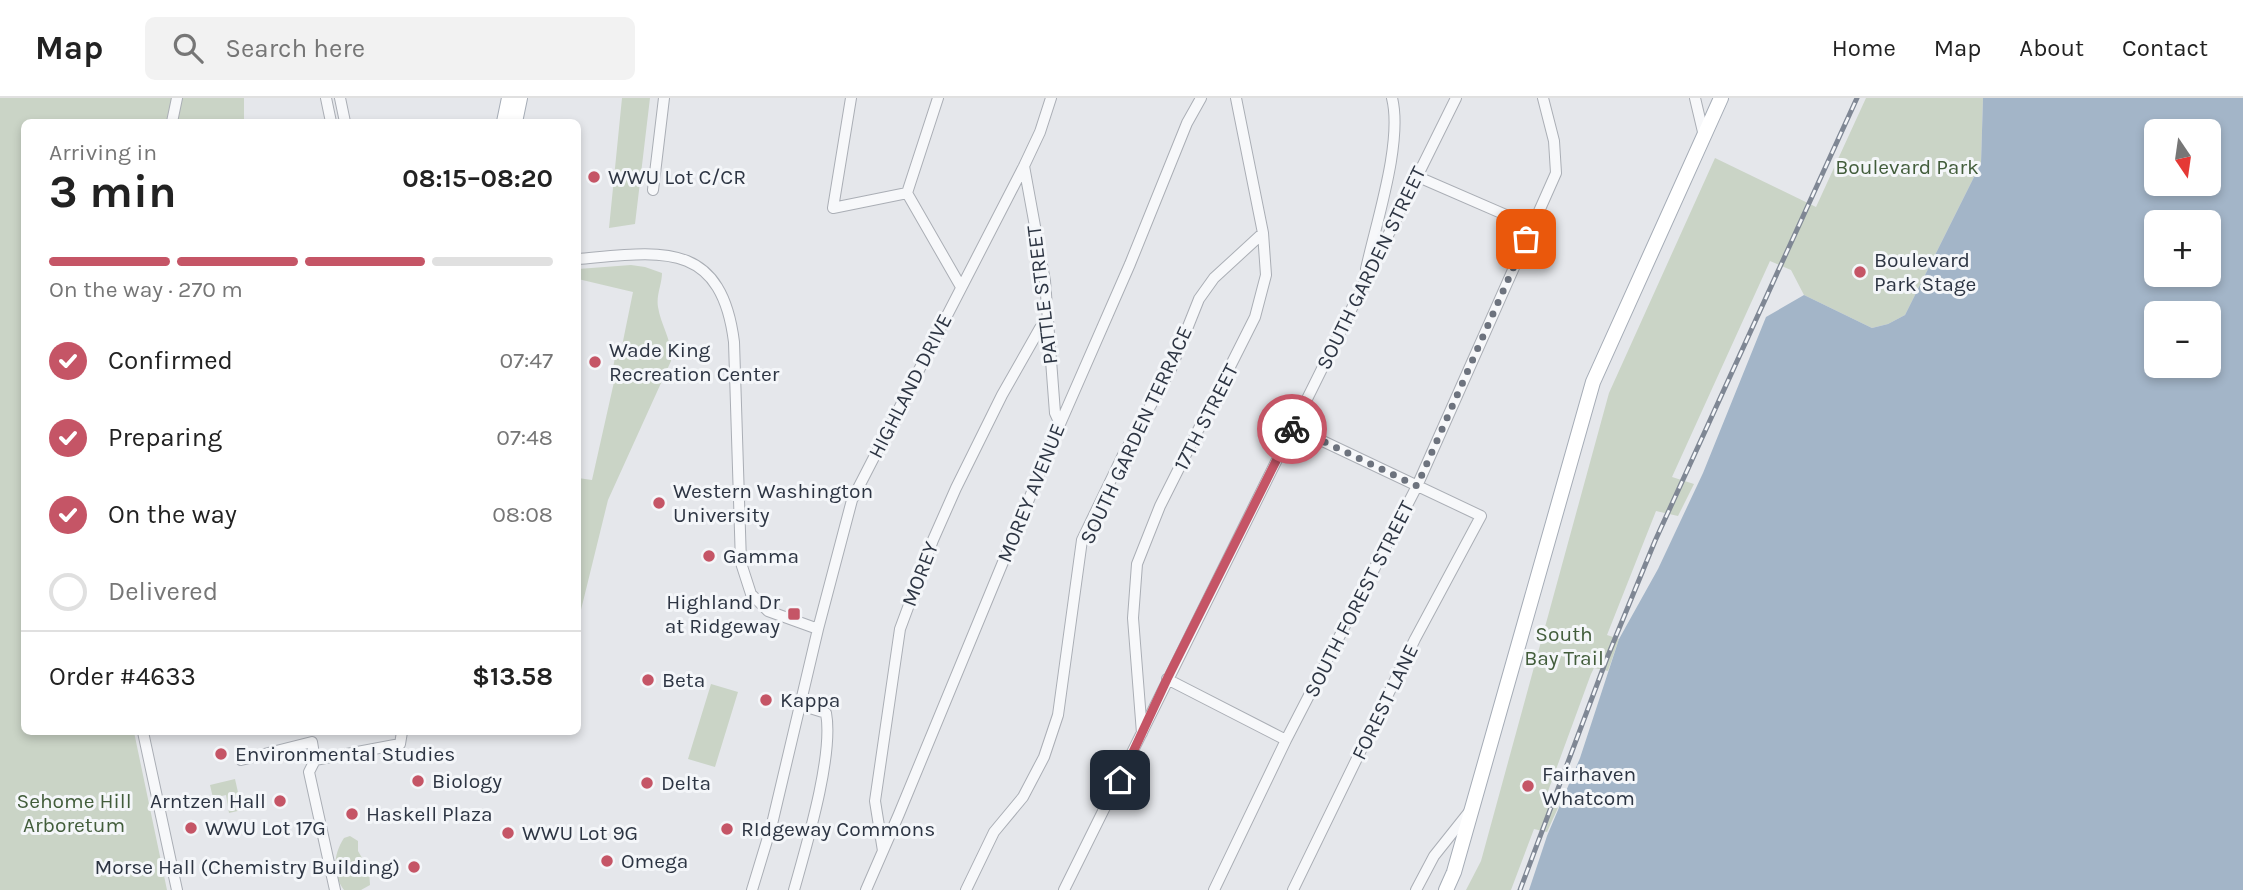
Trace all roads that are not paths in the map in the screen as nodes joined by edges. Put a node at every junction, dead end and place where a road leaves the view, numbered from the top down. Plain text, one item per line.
1 (177, 98) edge
2 (326, 98) edge
3 (340, 98) edge
4 (509, 98) edge
5 (520, 98) edge
6 (664, 98) edge
7 (851, 98) edge
8 (938, 98) edge
9 (1051, 98) edge
10 (1201, 98) edge
11 (1236, 98) edge
12 (1392, 98) edge
13 (1456, 98) edge
14 (1543, 98) edge
15 (1695, 98) edge
16 (1721, 98) edge
17 (173, 119) edge
18 (330, 119) edge
19 (344, 119) edge
20 (504, 119) edge
21 (516, 119) edge
22 (1704, 136) junction
23 (1024, 166) junction
24 (1416, 176) junction
25 (653, 191) dead end
26 (907, 193) junction
27 (1531, 226) junction
28 (1263, 233) junction
29 (581, 259) edge
30 (1362, 286) junction
31 (961, 287) junction
32 (1047, 322) junction
33 (1059, 424) junction
34 (1293, 427) junction
35 (1417, 486) junction
36 (818, 629) junction
37 (1167, 679) junction
38 (800, 705) junction
39 (144, 735) edge
40 (402, 735) edge
41 (1142, 736) junction
42 (1286, 740) junction
43 (241, 760) dead end
44 (315, 760) junction
45 (1473, 808) junction
46 (883, 851) junction
47 (177, 890) edge
48 (335, 890) edge
49 (752, 890) edge
50 (794, 890) edge
51 (866, 890) edge
52 (966, 890) edge
53 (1064, 890) edge
54 (1214, 890) edge
55 (1293, 890) edge
56 (1416, 890) edge
57 (1446, 890) edge

1 - 17 street
2 - 18 street
3 - 19 street
4 - 20 main road
5 - 21 main road
6 - 25 street
7 - 26 street
8 - 26 street
9 - 23 street, HIGHLAND DRIVE
10 - 33 street, MOREY AVENUE
11 - 28 street, 17TH STREET
12 - 30 street
13 - 24 street, SOUTH GARDEN STREET
14 - 27 street, SOUTH FOREST STREET
15 - 22 street
16 - 22 main road
22 - 45 main road
23 - 31 street, HIGHLAND DRIVE
23 - 32 street, PATTLE STREET
24 - 27 street
24 - 30 street, SOUTH GARDEN STREET
26 - 31 street
27 - 35 street, SOUTH FOREST STREET
28 - 41 street, 17TH STREET
28 - 52 street, SOUTH GARDEN TERRACE
29 - 36 street
30 - 34 street, SOUTH GARDEN STREET
31 - 36 street, HIGHLAND DRIVE
32 - 33 street, PATTLE STREET
32 - 46 street, MOREY
33 - 46 street, MOREY AVENUE
34 - 35 street
34 - 37 street, SOUTH GARDEN STREET
35 - 42 street, SOUTH FOREST STREET
35 - 55 street, FOREST LANE
36 - 38 street, HIGHLAND DRIVE
37 - 41 street, SOUTH GARDEN STREET
37 - 42 street
38 - 49 street, HIGHLAND DRIVE
38 - 50 street
39 - 47 street
40 - 44 street
41 - 53 street, SOUTH GARDEN STREET
42 - 54 street, SOUTH FOREST STREET
43 - 44 street
44 - 48 street
45 - 56 street
45 - 57 main road
46 - 51 street, MOREY AVENUE

